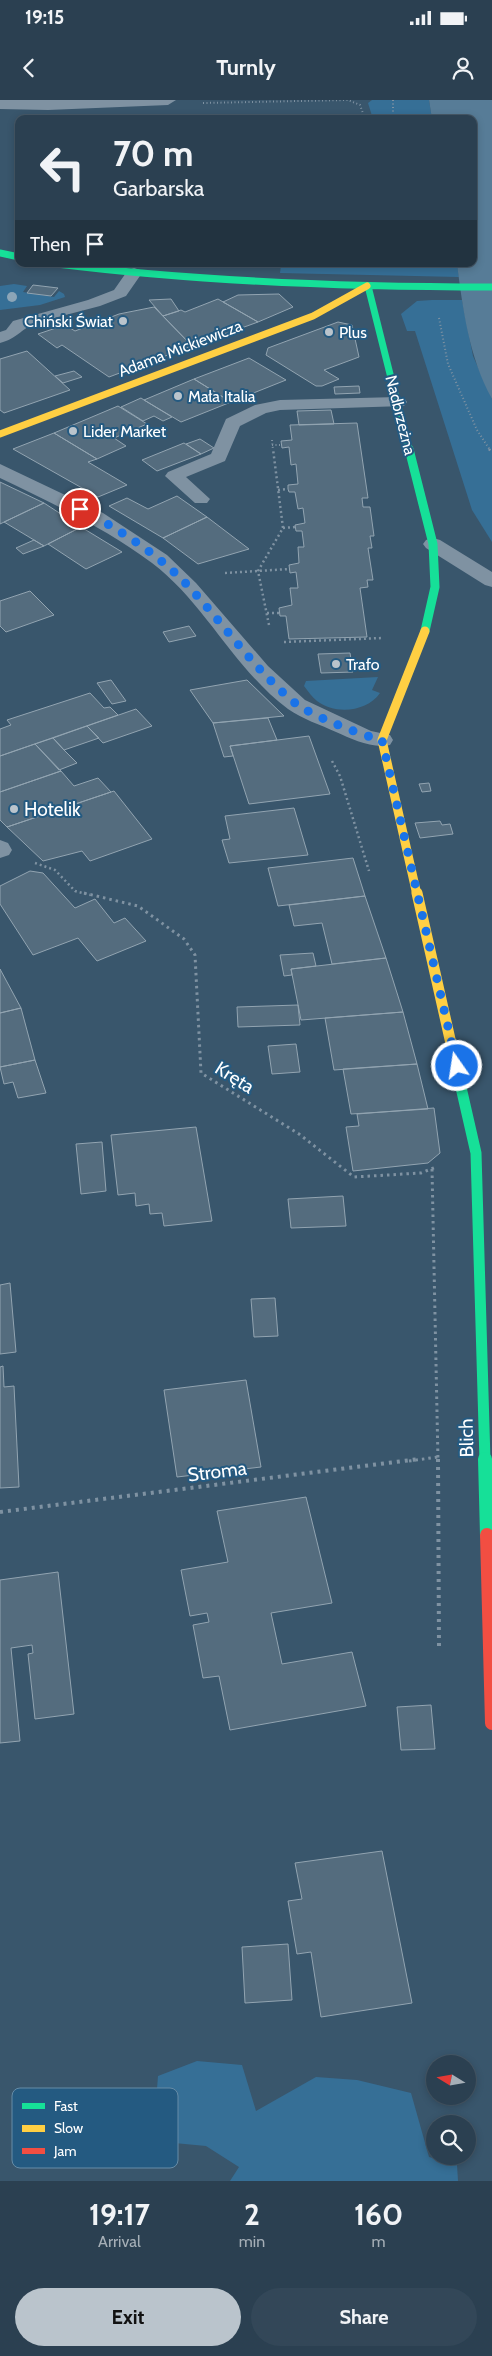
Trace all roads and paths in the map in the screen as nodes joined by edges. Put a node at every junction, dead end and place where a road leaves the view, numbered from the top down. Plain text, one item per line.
1 (168, 100) edge
2 (393, 100) edge
3 (0, 104) edge
4 (393, 115) edge
5 (0, 253) edge
6 (15, 256) edge
7 (83, 267) edge
8 (134, 273) junction
9 (368, 286) junction
10 (492, 287) edge
11 (439, 317) dead end
12 (0, 338) edge
13 (398, 402) junction
14 (280, 405) junction
15 (0, 434) edge
16 (272, 445) junction
17 (281, 445) dead end
18 (492, 453) edge
19 (0, 470) edge
20 (288, 489) dead end
21 (278, 490) junction
22 (201, 499) dead end
23 (296, 527) dead end
24 (283, 528) junction
25 (433, 544) junction
26 (289, 569) dead end
27 (258, 571) junction
28 (222, 574) dead end
29 (492, 581) edge
30 (267, 613) junction
31 (280, 613) dead end
32 (270, 628) dead end
33 (390, 638) dead end
34 (283, 642) dead end
35 (382, 740) junction
36 (330, 758) dead end
37 (370, 871) dead end
38 (60, 876) dead end
39 (476, 1153) junction
40 (432, 1169) junction
41 (438, 1457) junction
42 (0, 1512) edge
43 (439, 1647) dead end
44 (492, 1723) edge

1 - 3 street
2 - 4 path
5 - 6 street
7 - 8 street
8 - 9 street
8 - 12 lane
9 - 10 street
9 - 13 street, Nadbrzeżna
9 - 15 street, Adama Mickiewicza
11 - 18 path
13 - 14 lane
13 - 25 street, Nadbrzeżna
14 - 16 path
14 - 22 lane
16 - 17 path
16 - 21 path
19 - 35 street
20 - 21 path
21 - 24 path
23 - 24 path
24 - 27 path
25 - 29 street
25 - 35 street, Nadbrzeżna
26 - 27 path
27 - 28 path
27 - 30 path
30 - 31 path
30 - 32 path
33 - 34 path
35 - 39 street, Blich
36 - 37 path
38 - 40 path, Kręta
39 - 40 path, Kręta
39 - 44 street, Blich
40 - 41 path
41 - 42 path, Stroma
41 - 43 path

